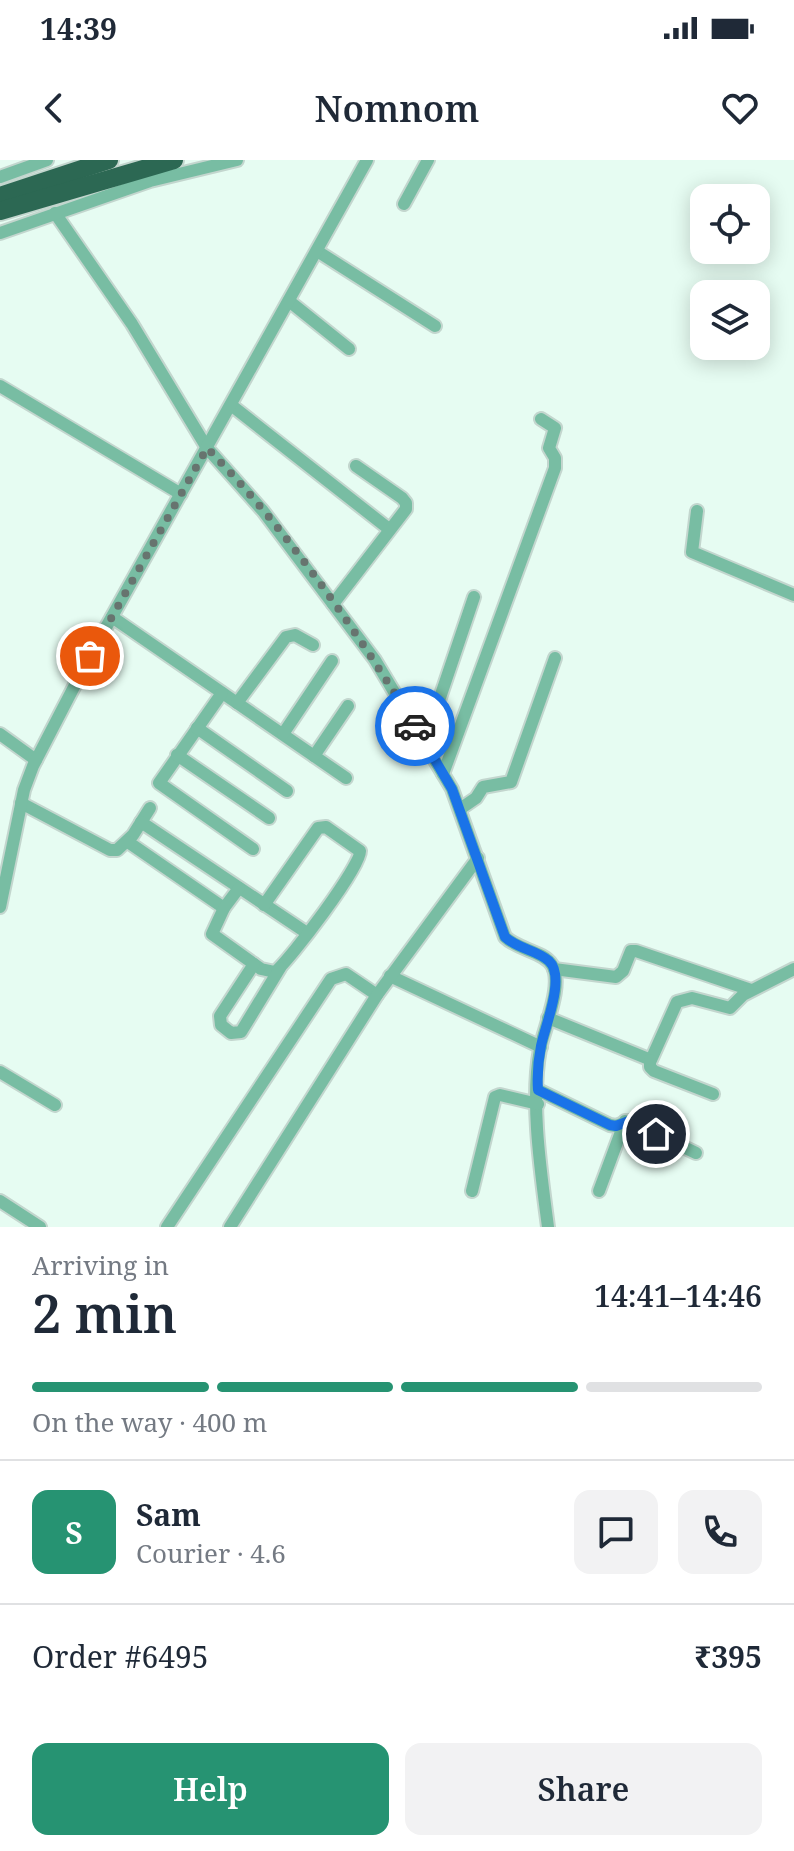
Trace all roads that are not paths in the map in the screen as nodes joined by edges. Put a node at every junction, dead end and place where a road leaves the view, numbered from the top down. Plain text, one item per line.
1 (47, 160) edge
2 (109, 160) edge
3 (174, 160) edge
4 (237, 160) edge
5 (367, 160) edge
6 (428, 160) edge
7 (0, 177) edge
8 (0, 196) edge
9 (404, 204) dead end
10 (0, 211) edge
11 (55, 213) junction
12 (0, 233) edge
13 (317, 251) junction
14 (289, 301) junction
15 (435, 326) dead end
16 (349, 349) dead end
17 (0, 386) edge
18 (231, 405) junction
19 (541, 419) dead end
20 (207, 448) junction
21 (356, 466) dead end
22 (181, 494) junction
23 (697, 511) dead end
24 (389, 529) junction
25 (794, 595) edge
26 (474, 597) dead end
27 (333, 604) junction
28 (112, 617) junction
29 (313, 645) dead end
30 (555, 658) dead end
31 (332, 661) dead end
32 (222, 693) junction
33 (237, 703) junction
34 (348, 706) dead end
35 (197, 728) junction
36 (0, 734) edge
37 (283, 734) junction
38 (425, 742) junction
39 (177, 755) junction
40 (314, 756) junction
41 (36, 760) junction
42 (443, 774) junction
43 (346, 778) dead end
44 (287, 791) dead end
45 (21, 803) junction
46 (150, 808) dead end
47 (460, 809) junction
48 (269, 818) dead end
49 (141, 822) junction
50 (128, 842) junction
51 (253, 849) dead end
52 (478, 858) junction
53 (2, 885) edge
54 (239, 888) junction
55 (264, 905) junction
56 (0, 907) edge
57 (224, 908) junction
58 (307, 933) junction
59 (254, 964) junction
60 (280, 968) junction
61 (554, 969) junction
62 (794, 969) edge
63 (390, 976) junction
64 (751, 990) junction
65 (377, 995) junction
66 (548, 1018) junction
67 (541, 1047) junction
68 (650, 1060) junction
69 (0, 1072) edge
70 (713, 1094) dead end
71 (538, 1097) junction
72 (55, 1105) dead end
73 (625, 1121) junction
74 (696, 1153) dead end
75 (0, 1187) edge
76 (472, 1191) dead end
77 (599, 1191) dead end
78 (0, 1201) edge
79 (40, 1227) edge
80 (167, 1227) edge
81 (230, 1227) edge
82 (548, 1227) edge

1 - 7 street
2 - 8 highway
3 - 10 highway
4 - 11 street
5 - 13 street
6 - 9 street
11 - 12 street
11 - 20 street
13 - 14 street
13 - 15 street
14 - 16 street
14 - 18 street
17 - 22 street
18 - 20 street
18 - 24 street
19 - 42 street
20 - 22 street
20 - 27 street
21 - 24 street
22 - 28 street
23 - 25 street
24 - 27 street
26 - 38 street
27 - 38 street
28 - 32 street
28 - 41 street
29 - 33 street
30 - 47 street
31 - 37 street
32 - 33 street
32 - 35 street
33 - 37 street
34 - 40 street
35 - 39 street
35 - 44 street
36 - 41 street
37 - 40 street
38 - 42 street
39 - 48 street
39 - 51 street
40 - 43 street
41 - 45 street
42 - 47 street
45 - 50 street
45 - 53 street
46 - 49 street
47 - 52 street
49 - 50 street
49 - 54 street
50 - 57 street
52 - 61 street
52 - 63 street
53 - 56 street
54 - 55 street
54 - 57 street
55 - 58 street
55 - 58 street
57 - 59 street
58 - 60 street
59 - 60 street
59 - 60 street
61 - 64 street
61 - 66 street
62 - 64 street
63 - 65 street
63 - 67 street
64 - 68 street
65 - 80 street
65 - 81 street
66 - 67 street
66 - 68 street
67 - 71 street
68 - 70 street
69 - 72 street
71 - 73 street
71 - 76 street
71 - 82 street
73 - 74 street
73 - 77 street
75 - 78 street
78 - 79 street

